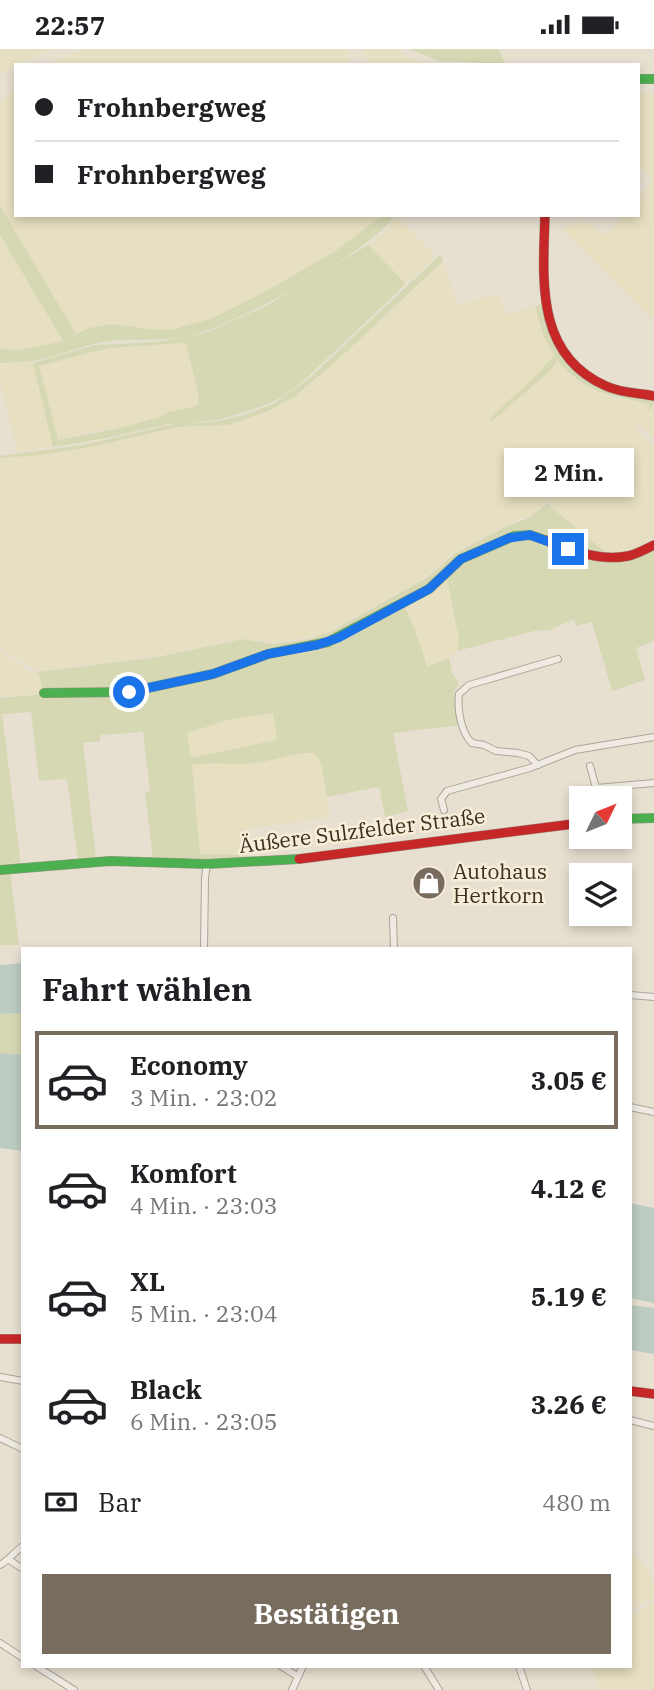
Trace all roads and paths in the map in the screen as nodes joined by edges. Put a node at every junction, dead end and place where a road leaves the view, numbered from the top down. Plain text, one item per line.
1 (545, 217) edge
2 (654, 396) edge
3 (654, 545) edge
4 (558, 659) dead end
5 (44, 693) dead end
6 (654, 737) edge
7 (538, 765) junction
8 (590, 766) dead end
9 (654, 783) edge
10 (444, 810) dead end
11 (654, 818) edge
12 (632, 819) edge
13 (569, 825) edge
14 (207, 864) junction
15 (0, 870) edge
16 (393, 918) dead end
17 (204, 947) edge
18 (394, 947) edge
19 (632, 995) edge
20 (654, 997) edge
21 (632, 1107) edge
22 (654, 1112) edge
23 (0, 1339) edge
24 (21, 1339) edge
25 (0, 1377) edge
26 (21, 1381) edge
27 (632, 1391) edge
28 (654, 1394) edge
29 (632, 1420) edge
30 (654, 1426) edge
31 (0, 1438) edge
32 (21, 1448) edge
33 (21, 1547) edge
34 (9, 1560) junction
35 (0, 1565) edge
36 (21, 1568) edge
37 (0, 1643) edge
38 (21, 1657) edge
39 (39, 1668) edge
40 (284, 1668) edge
41 (302, 1668) edge
42 (425, 1668) edge
43 (520, 1668) edge
44 (297, 1677) junction
45 (74, 1690) edge
46 (292, 1690) edge
47 (439, 1690) edge
48 (527, 1690) edge

1 - 2 street
3 - 5 street
4 - 7 street
6 - 7 street
7 - 10 street
8 - 9 street
11 - 12 street
13 - 14 street, Äußere Sulzfelder Straße
14 - 15 street, Äußere Sulzfelder Straße
14 - 17 street
16 - 18 street
19 - 20 street
21 - 22 street
23 - 24 street
25 - 26 street
27 - 28 street
29 - 30 street
31 - 32 street
33 - 34 street
34 - 35 street
34 - 36 street
37 - 38 street
39 - 45 street
40 - 44 street
41 - 44 street
42 - 47 street
43 - 48 street
44 - 46 street

